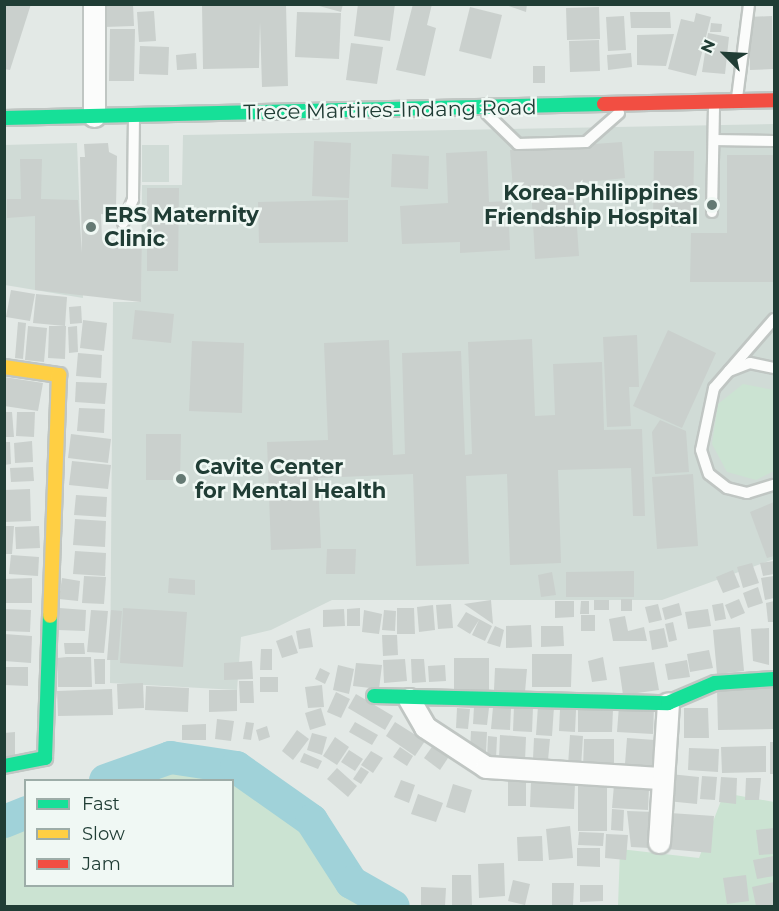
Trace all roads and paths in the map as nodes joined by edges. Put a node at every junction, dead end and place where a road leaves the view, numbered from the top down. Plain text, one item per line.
1 (94, 4) edge
2 (749, 4) edge
3 (774, 100) edge
4 (714, 102) junction
5 (737, 102) junction
6 (629, 104) junction
7 (480, 108) junction
8 (94, 116) junction
9 (134, 116) junction
10 (4, 118) edge
11 (714, 140) junction
12 (774, 141) edge
13 (712, 212) dead end
14 (123, 223) dead end
15 (774, 319) edge
16 (4, 367) edge
17 (774, 368) edge
18 (720, 379) junction
19 (774, 485) edge
20 (774, 679) edge
21 (374, 696) dead end
22 (409, 699) junction
23 (668, 703) junction
24 (4, 766) edge
25 (661, 777) junction
26 (659, 842) dead end

1 - 8 street
2 - 5 lane
3 - 5 street, Trece Martires-Indang Road
4 - 5 street, Trece Martires-Indang Road
4 - 6 street, Trece Martires-Indang Road
4 - 11 lane
6 - 7 street, Trece Martires-Indang Road
6 - 7 lane
7 - 9 street, Trece Martires-Indang Road
8 - 9 street, Trece Martires-Indang Road
8 - 10 street, Trece Martires-Indang Road
9 - 14 lane
11 - 12 lane
11 - 13 lane
15 - 18 lane
16 - 24 street
17 - 18 lane
18 - 19 lane
20 - 23 street
21 - 22 street
22 - 23 street
22 - 25 street
23 - 25 street
25 - 26 street

